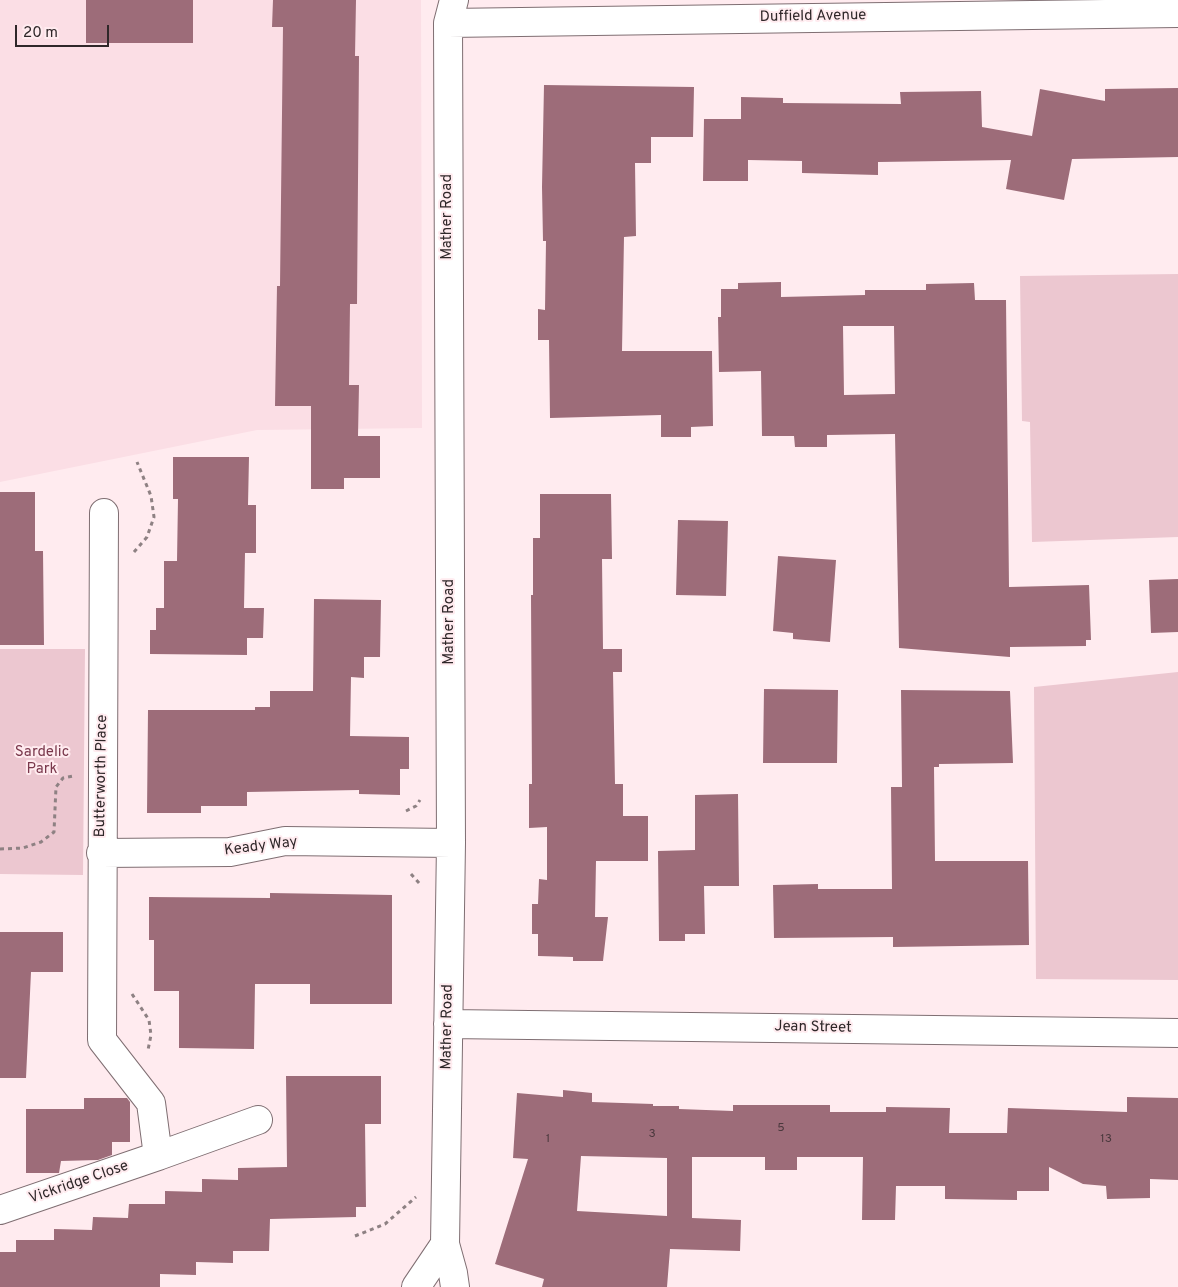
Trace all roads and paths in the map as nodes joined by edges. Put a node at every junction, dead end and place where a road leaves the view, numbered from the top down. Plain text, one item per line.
1 (451, 12) edge
2 (1178, 12) edge
3 (137, 462) dead end
4 (104, 513) dead end
5 (133, 554) dead end
6 (102, 774) junction
7 (424, 793) dead end
8 (404, 812) dead end
9 (451, 843) junction
10 (0, 849) edge
11 (101, 853) junction
12 (410, 872) dead end
13 (423, 891) dead end
14 (127, 986) dead end
15 (448, 1024) junction
16 (1178, 1034) edge
17 (134, 1082) junction
18 (258, 1120) dead end
19 (158, 1156) junction
20 (418, 1194) dead end
21 (0, 1210) edge
22 (355, 1236) dead end
23 (445, 1244) junction
24 (416, 1287) edge
25 (454, 1287) edge

1 - 2 street, Duffield Avenue
1 - 9 street, Mather Road
3 - 5 path
4 - 6 street, Butterworth Place
6 - 10 path
6 - 11 street, Butterworth Place
7 - 8 path
9 - 11 street, Keady Way
9 - 15 street, Mather Road
11 - 17 street, Butterworth Place
12 - 13 path
14 - 17 path
15 - 16 street, Jean Street
15 - 23 street, Mather Road
17 - 19 street
18 - 19 street, Vickridge Close
19 - 21 street, Vickridge Close
20 - 22 path
23 - 24 street
23 - 25 street, Mather Road

